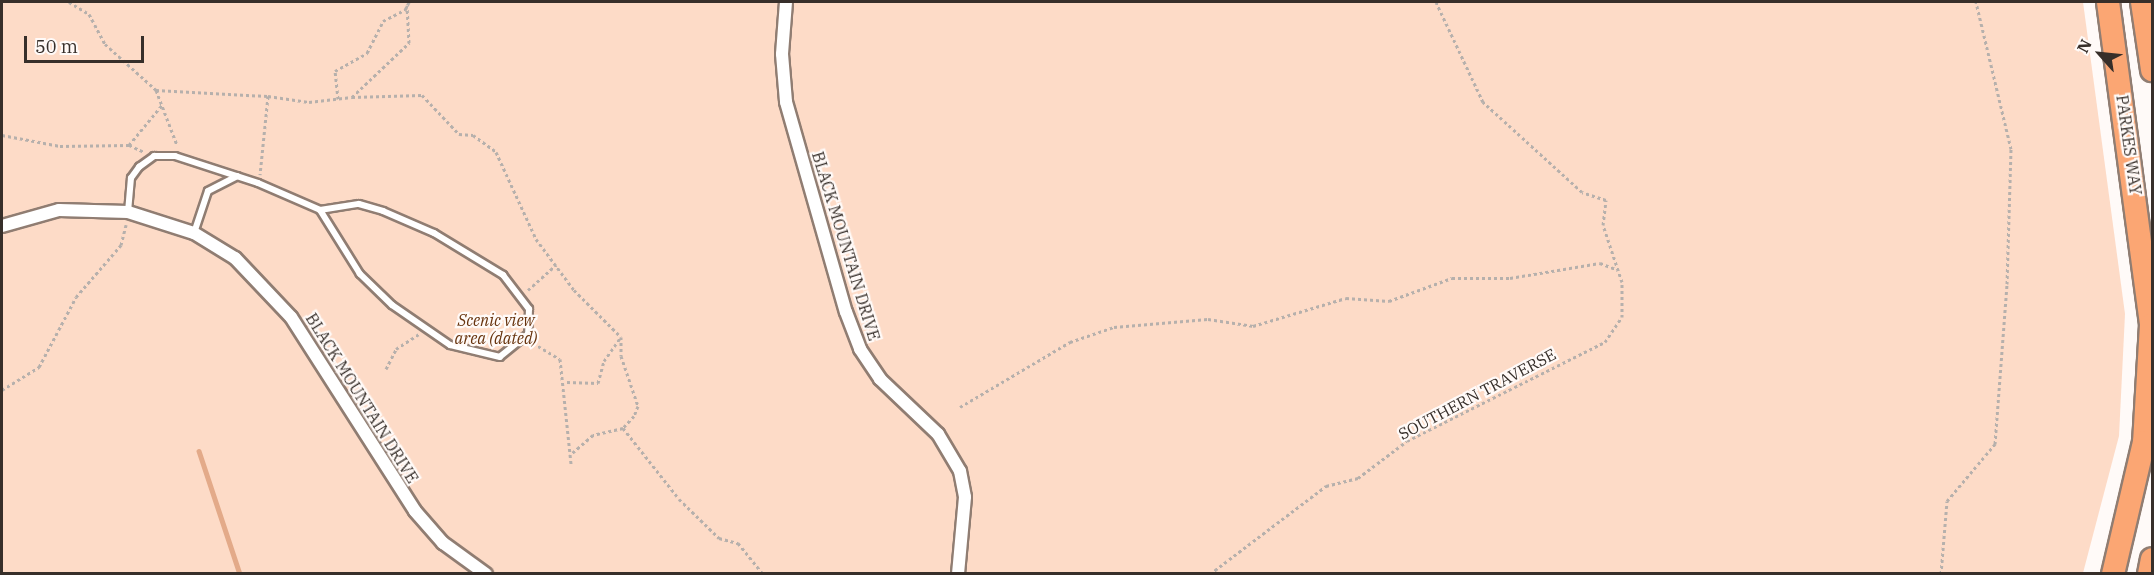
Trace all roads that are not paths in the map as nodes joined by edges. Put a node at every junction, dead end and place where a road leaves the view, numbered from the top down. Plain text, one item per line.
1 (786, 2) edge
2 (2108, 2) edge
3 (2142, 2) edge
4 (2152, 70) edge
5 (237, 176) junction
6 (320, 210) junction
7 (128, 212) junction
8 (2, 226) edge
9 (194, 232) junction
10 (2152, 559) edge
11 (486, 573) edge
12 (958, 573) edge
13 (2113, 573) edge
14 (2149, 573) edge

1 - 12 street, BLACK MOUNTAIN DRIVE
2 - 13 highway, PARKES WAY
3 - 4 highway
5 - 6 lane
5 - 7 lane
5 - 9 lane
6 - 6 lane
7 - 8 street, BLACK MOUNTAIN DRIVE
7 - 9 street, BLACK MOUNTAIN DRIVE
9 - 11 street, BLACK MOUNTAIN DRIVE
10 - 14 highway

